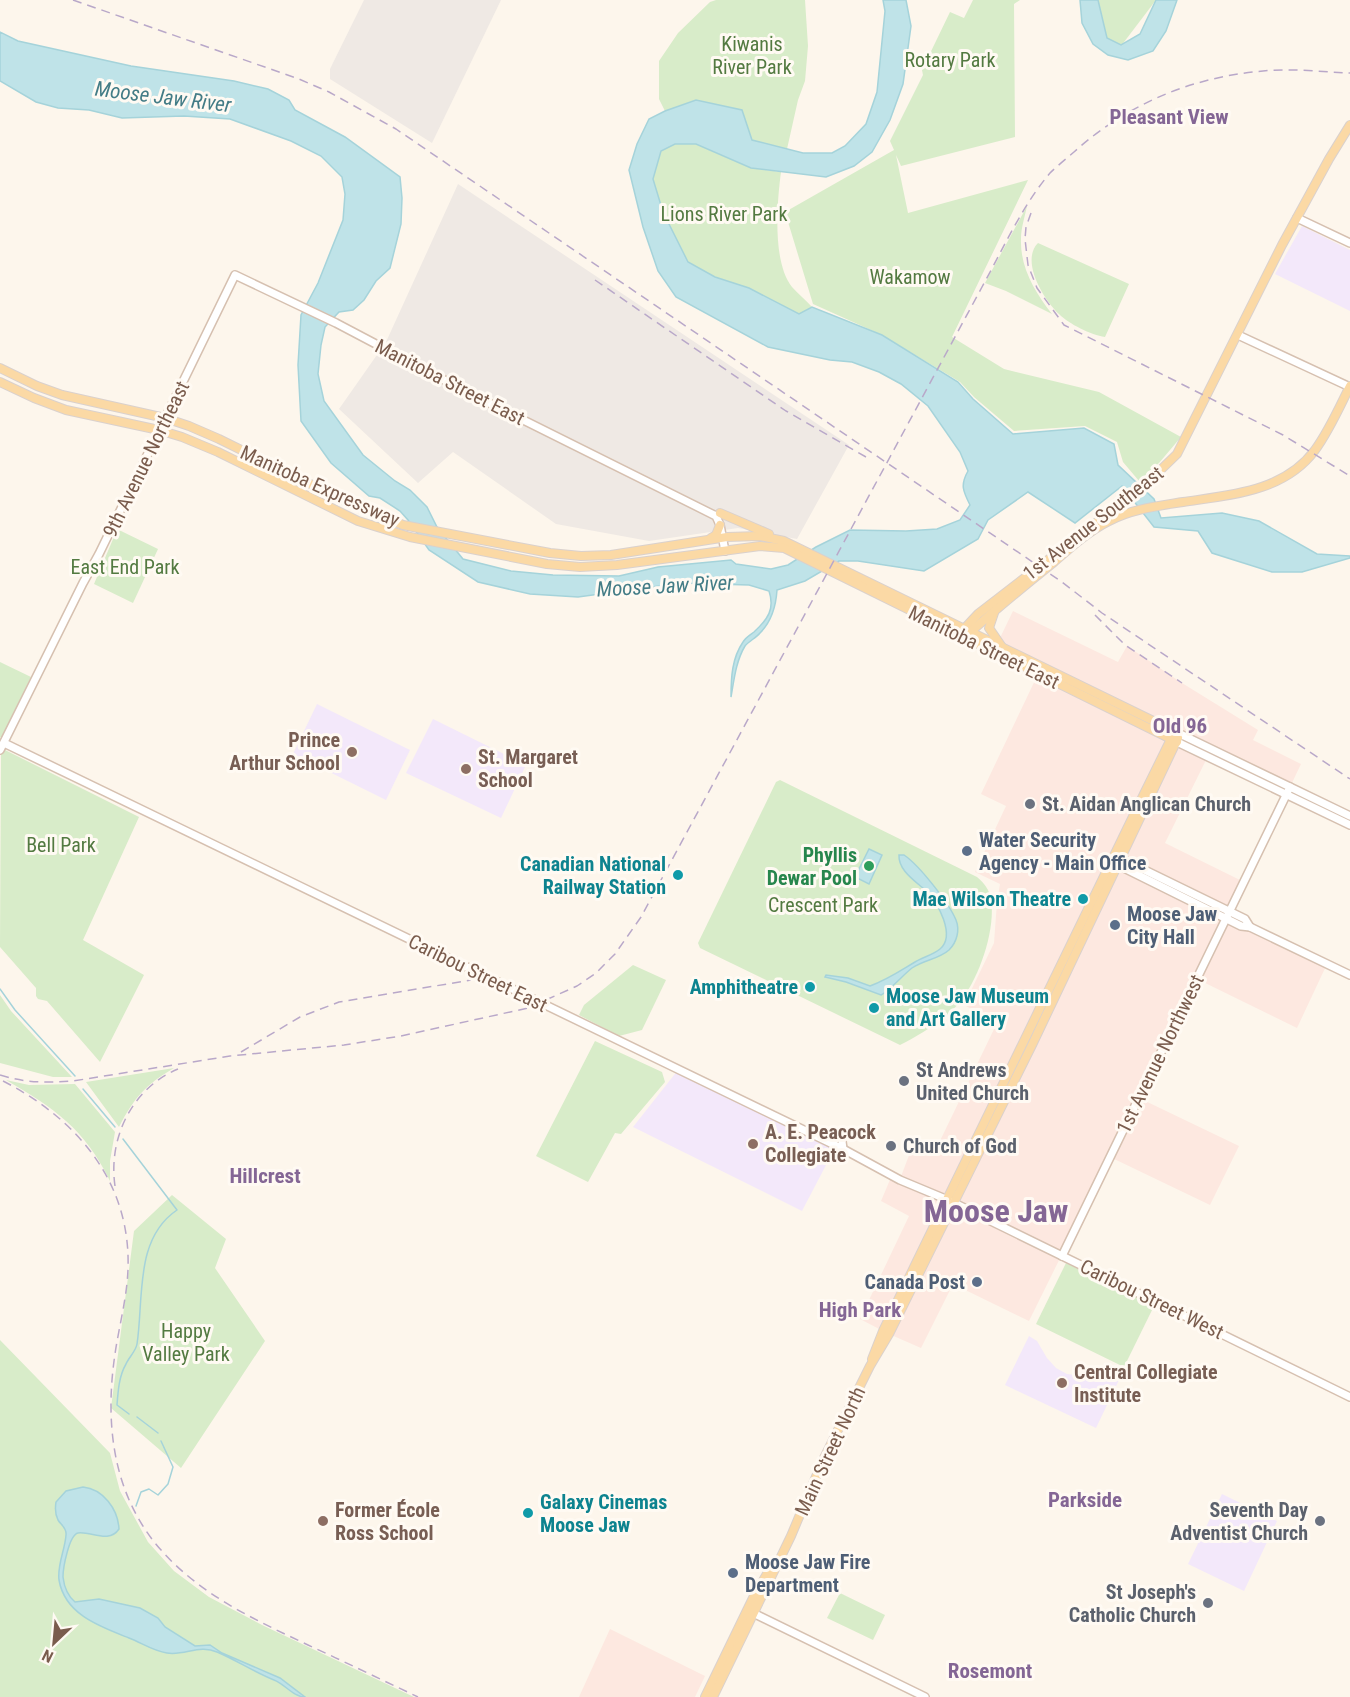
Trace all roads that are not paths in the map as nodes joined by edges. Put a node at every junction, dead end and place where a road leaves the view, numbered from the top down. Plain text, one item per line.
1 (1350, 125) edge
2 (1297, 218) junction
3 (1350, 243) edge
4 (236, 275) joint
5 (1238, 335) junction
6 (0, 368) edge
7 (0, 382) edge
8 (1350, 387) edge
9 (165, 418) junction
10 (159, 430) junction
11 (665, 489) junction
12 (720, 513) junction
13 (720, 525) junction
14 (724, 538) junction
15 (710, 539) junction
16 (784, 541) junction
17 (791, 548) junction
18 (725, 551) junction
19 (842, 573) junction
20 (999, 606) junction
21 (946, 621) junction
22 (972, 621) junction
23 (966, 633) junction
24 (1005, 650) junction
25 (1178, 733) junction
26 (1174, 741) junction
27 (2, 747) edge
28 (1290, 788) junction
29 (1286, 795) junction
30 (1350, 816) edge
31 (1350, 825) edge
32 (1118, 861) junction
33 (1228, 915) junction
34 (1350, 975) edge
35 (841, 1134) dead end
36 (843, 1149) junction
37 (950, 1201) junction
38 (1062, 1256) junction
39 (1350, 1397) edge
40 (750, 1612) junction
41 (705, 1697) edge
42 (713, 1697) edge
43 (925, 1697) edge

1 - 2 main road, 1st Avenue Southeast
2 - 3 street
2 - 5 main road, 1st Avenue Southeast
4 - 9 street, 9th Avenue Northeast
4 - 11 street, Manitoba Street East
5 - 8 street
5 - 22 main road, 1st Avenue Southeast
6 - 9 main road, Manitoba Expressway
7 - 10 main road, Manitoba Expressway
8 - 20 main road, 1st Avenue Southeast
9 - 10 street, 9th Avenue Northeast
9 - 15 main road, Manitoba Expressway
10 - 18 main road, Manitoba Expressway
10 - 27 street, 9th Avenue Northeast
11 - 12 street, Manitoba Street East
11 - 13 street, Manitoba Street East
12 - 14 street
12 - 16 main road
13 - 14 street
13 - 15 main road
14 - 15 main road, Manitoba Expressway
14 - 16 main road, Manitoba Expressway
14 - 18 street
16 - 17 main road, Manitoba Expressway
17 - 18 main road, Manitoba Expressway
17 - 19 main road, Manitoba Street East
19 - 21 main road, Manitoba Street East
19 - 23 main road, Manitoba Street East
20 - 23 main road, 1st Avenue Southeast
20 - 24 main road
21 - 22 main road
21 - 23 main road, Manitoba Street East
22 - 23 main road, 1st Avenue Southeast
23 - 24 main road, Manitoba Street East
23 - 26 main road, Manitoba Street East
24 - 25 main road, Manitoba Street East
25 - 26 main road, Main Street North
25 - 28 street
26 - 29 street
26 - 32 main road, Main Street North
27 - 36 street, Caribou Street East
28 - 29 street, 1st Avenue Northwest
28 - 30 street
29 - 31 street
29 - 33 street, 1st Avenue Northwest
32 - 33 street
32 - 37 main road, Main Street North
33 - 34 street
33 - 38 street, 1st Avenue Northwest
35 - 36 street
36 - 37 street, Caribou Street East
37 - 38 street, Caribou Street West
37 - 40 main road, Main Street North
38 - 39 street, Caribou Street West
40 - 41 main road, Main Street North
40 - 42 main road, Main Street North
40 - 43 street

